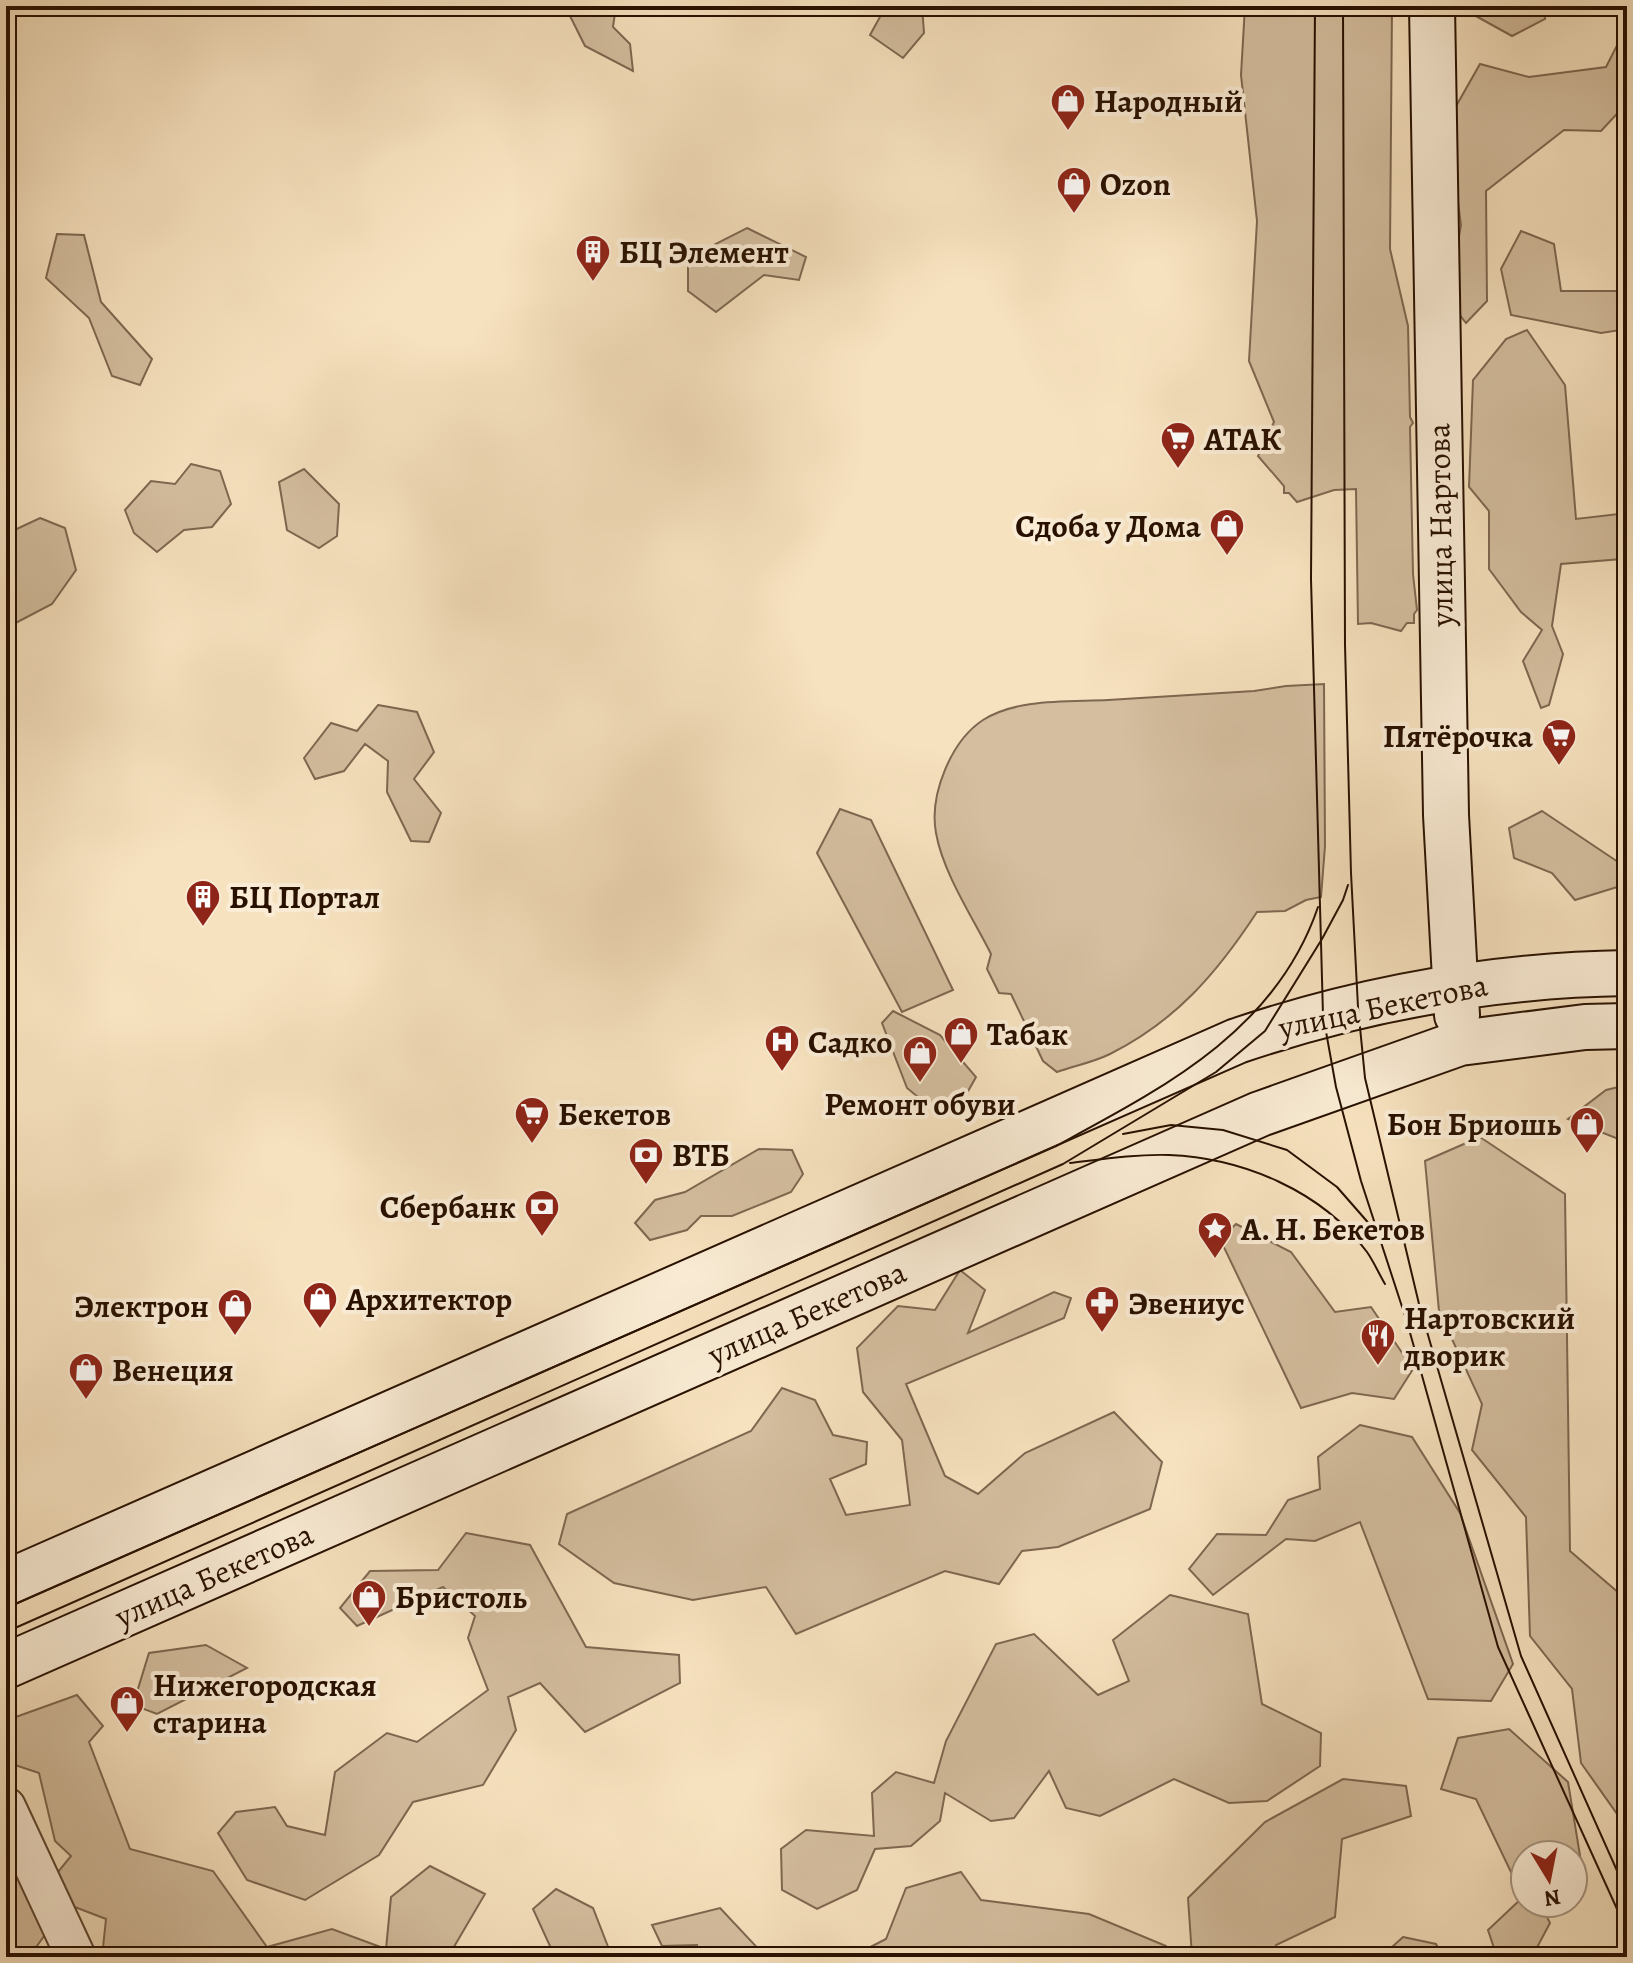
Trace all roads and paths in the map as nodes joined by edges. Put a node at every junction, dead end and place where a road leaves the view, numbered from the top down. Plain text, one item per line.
1 (1432, 6) edge
2 (1627, 973) edge
3 (1454, 985) junction
4 (1627, 1026) edge
5 (1460, 1043) junction
6 (6, 1583) edge
7 (6, 1666) edge
8 (6, 1807) edge
9 (76, 1957) edge

1 - 3 main road, улица Нартова
2 - 3 main road, улица Бекетова
3 - 5 main road, улица Нартова
3 - 6 main road, улица Бекетова
4 - 5 main road, улица Бекетова
5 - 7 main road, улица Бекетова
8 - 9 street

